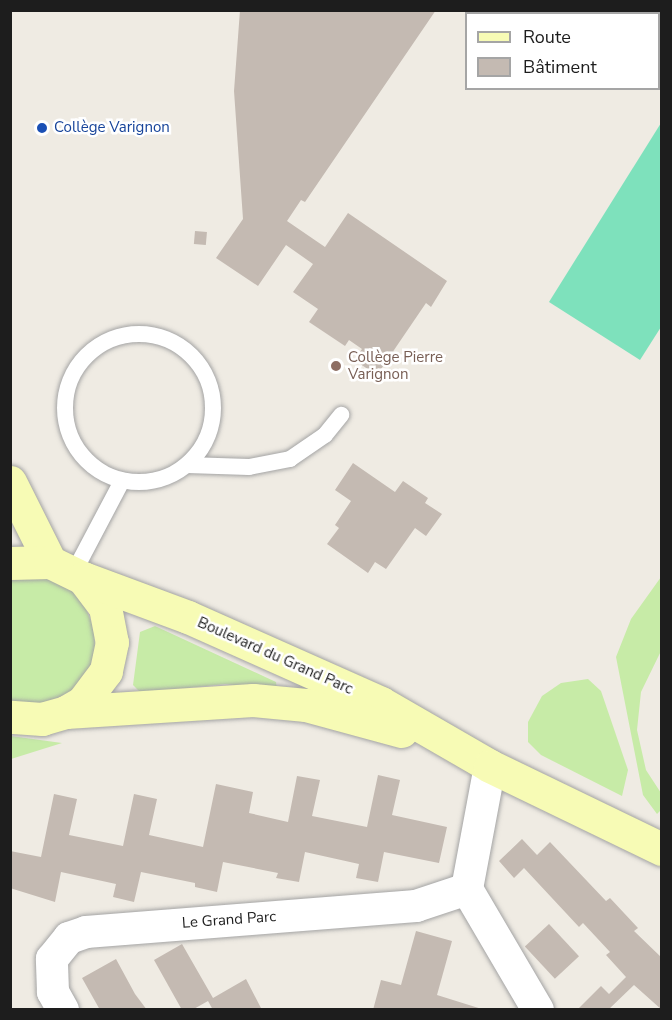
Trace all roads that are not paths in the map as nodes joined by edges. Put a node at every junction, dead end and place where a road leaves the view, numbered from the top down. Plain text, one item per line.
1 (341, 415) dead end
2 (188, 465) junction
3 (122, 481) junction
4 (10, 482) edge
5 (10, 563) edge
6 (69, 571) junction
7 (66, 712) junction
8 (10, 717) edge
9 (460, 750) junction
10 (490, 766) junction
11 (662, 849) edge
12 (467, 889) junction
13 (63, 1010) edge
14 (538, 1010) edge

1 - 2 lane
2 - 3 lane
2 - 3 lane
3 - 6 lane
4 - 6 street
5 - 6 street
6 - 7 street
6 - 9 street, Boulevard du Grand Parc
7 - 8 street, Boulevard du Grand Parc
7 - 9 street, Boulevard du Grand Parc
9 - 10 street, Boulevard du Grand Parc
10 - 11 street, Boulevard du Grand Parc
10 - 12 street
12 - 13 street, Le Grand Parc
12 - 14 street

